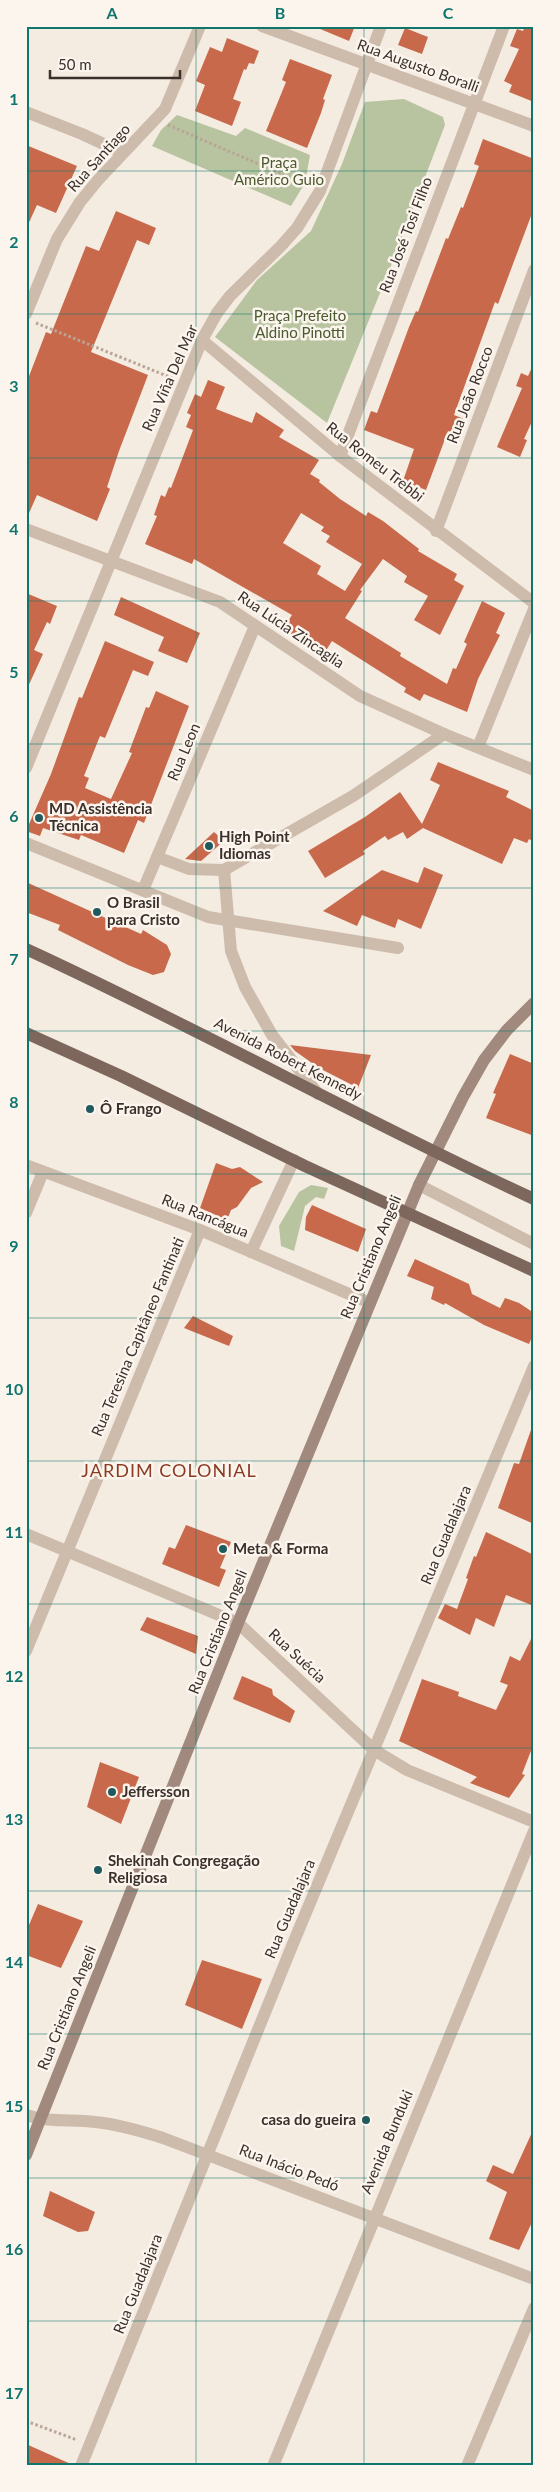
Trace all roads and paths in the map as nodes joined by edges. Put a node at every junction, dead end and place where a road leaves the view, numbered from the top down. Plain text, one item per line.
1 (200, 26) edge
2 (262, 26) edge
3 (381, 26) edge
4 (504, 26) edge
5 (366, 65) junction
6 (474, 103) junction
7 (26, 112) edge
8 (156, 120) junction
9 (534, 126) edge
10 (123, 153) junction
11 (320, 191) junction
12 (534, 270) edge
13 (31, 318) edge
14 (202, 340) junction
15 (184, 383) junction
16 (340, 456) junction
17 (26, 528) edge
18 (436, 531) junction
19 (111, 560) junction
20 (534, 603) edge
21 (534, 609) edge
22 (255, 626) junction
23 (444, 734) junction
24 (478, 747) junction
25 (26, 768) edge
26 (534, 770) edge
27 (26, 843) edge
28 (157, 857) junction
29 (224, 870) junction
30 (144, 890) junction
31 (228, 921) junction
32 (398, 948) dead end
33 (26, 949) edge
34 (531, 1009) edge
35 (26, 1033) edge
36 (318, 1094) junction
37 (436, 1152) junction
38 (294, 1160) junction
39 (26, 1165) edge
40 (43, 1172) junction
41 (419, 1185) junction
42 (534, 1199) edge
43 (408, 1212) junction
44 (26, 1214) edge
45 (200, 1230) junction
46 (534, 1244) edge
47 (251, 1252) junction
48 (534, 1271) edge
49 (370, 1303) junction
50 (534, 1366) edge
51 (26, 1534) edge
52 (66, 1551) junction
53 (238, 1623) junction
54 (26, 1651) edge
55 (374, 1750) junction
56 (534, 1822) edge
57 (534, 1831) edge
58 (26, 2115) edge
59 (40, 2120) junction
60 (26, 2155) edge
61 (208, 2155) junction
62 (374, 2218) junction
63 (534, 2279) edge
64 (534, 2308) edge
65 (26, 2421) edge
66 (90, 2445) junction
67 (81, 2466) edge
68 (273, 2466) edge
69 (468, 2466) edge

1 - 8 street, Rua Santiago
2 - 5 street, Rua Augusto Boralli
3 - 5 street, Rua Viña Del Mar
4 - 6 street, Rua José Tosi Filho
5 - 6 street, Rua Augusto Boralli
5 - 11 street, Rua Viña Del Mar
6 - 9 street, Rua Augusto Boralli
6 - 16 street, Rua José Tosi Filho
7 - 10 street
8 - 10 street, Rua Santiago
8 - 11 path
10 - 13 street, Rua Santiago
11 - 14 street, Rua Viña Del Mar
12 - 18 street, Rua João Rocco
13 - 15 path
14 - 15 street, Rua Viña Del Mar
14 - 16 street, Rua Romeu Trebbi
15 - 19 street, Rua Viña Del Mar
16 - 18 street, Rua Romeu Trebbi
17 - 19 street, Rua Lúcia Zincaglia
18 - 20 street, Rua Romeu Trebbi
19 - 22 street, Rua Lúcia Zincaglia
19 - 25 street, Rua Viña Del Mar
21 - 24 street
22 - 23 street, Rua Lúcia Zincaglia
22 - 28 street, Rua Leon
23 - 24 street, Rua Lúcia Zincaglia
23 - 29 street
24 - 26 street, Rua Lúcia Zincaglia
27 - 30 street
28 - 29 street
28 - 30 street, Rua Leon
29 - 31 street
30 - 31 street
31 - 32 street
31 - 36 street
33 - 36 main road, Avenida Robert Kennedy
34 - 37 street, Rua Cristiano Angeli
35 - 38 main road
36 - 37 main road, Avenida Robert Kennedy
37 - 41 street, Rua Cristiano Angeli
37 - 42 main road, Avenida Robert Kennedy
38 - 43 main road
38 - 47 street
39 - 40 street, Rua Rancágua
40 - 44 street
40 - 45 street, Rua Rancágua
41 - 43 street, Rua Cristiano Angeli
41 - 46 street
43 - 48 main road
43 - 49 street, Rua Cristiano Angeli
45 - 47 street, Rua Rancágua
45 - 52 street, Rua Teresina Capitâneo Fantinati
47 - 49 street, Rua Rancágua
49 - 53 street, Rua Cristiano Angeli
50 - 55 street, Rua Guadalajara
51 - 52 street, Rua Suécia
52 - 53 street, Rua Suécia
52 - 54 street, Rua Teresina Capitâneo Fantinati
53 - 55 street, Rua Suécia
53 - 59 street, Rua Cristiano Angeli
55 - 56 street, Rua Suécia
55 - 61 street, Rua Guadalajara
57 - 62 street, Avenida Bunduki
58 - 59 street, Rua Inácio Pedó
59 - 60 street, Rua Cristiano Angeli
59 - 61 street, Rua Inácio Pedó
61 - 62 street, Rua Inácio Pedó
61 - 66 street, Rua Guadalajara
62 - 63 street, Rua Inácio Pedó
62 - 68 street, Avenida Bunduki
64 - 69 street
65 - 66 path
66 - 67 street, Rua Guadalajara

